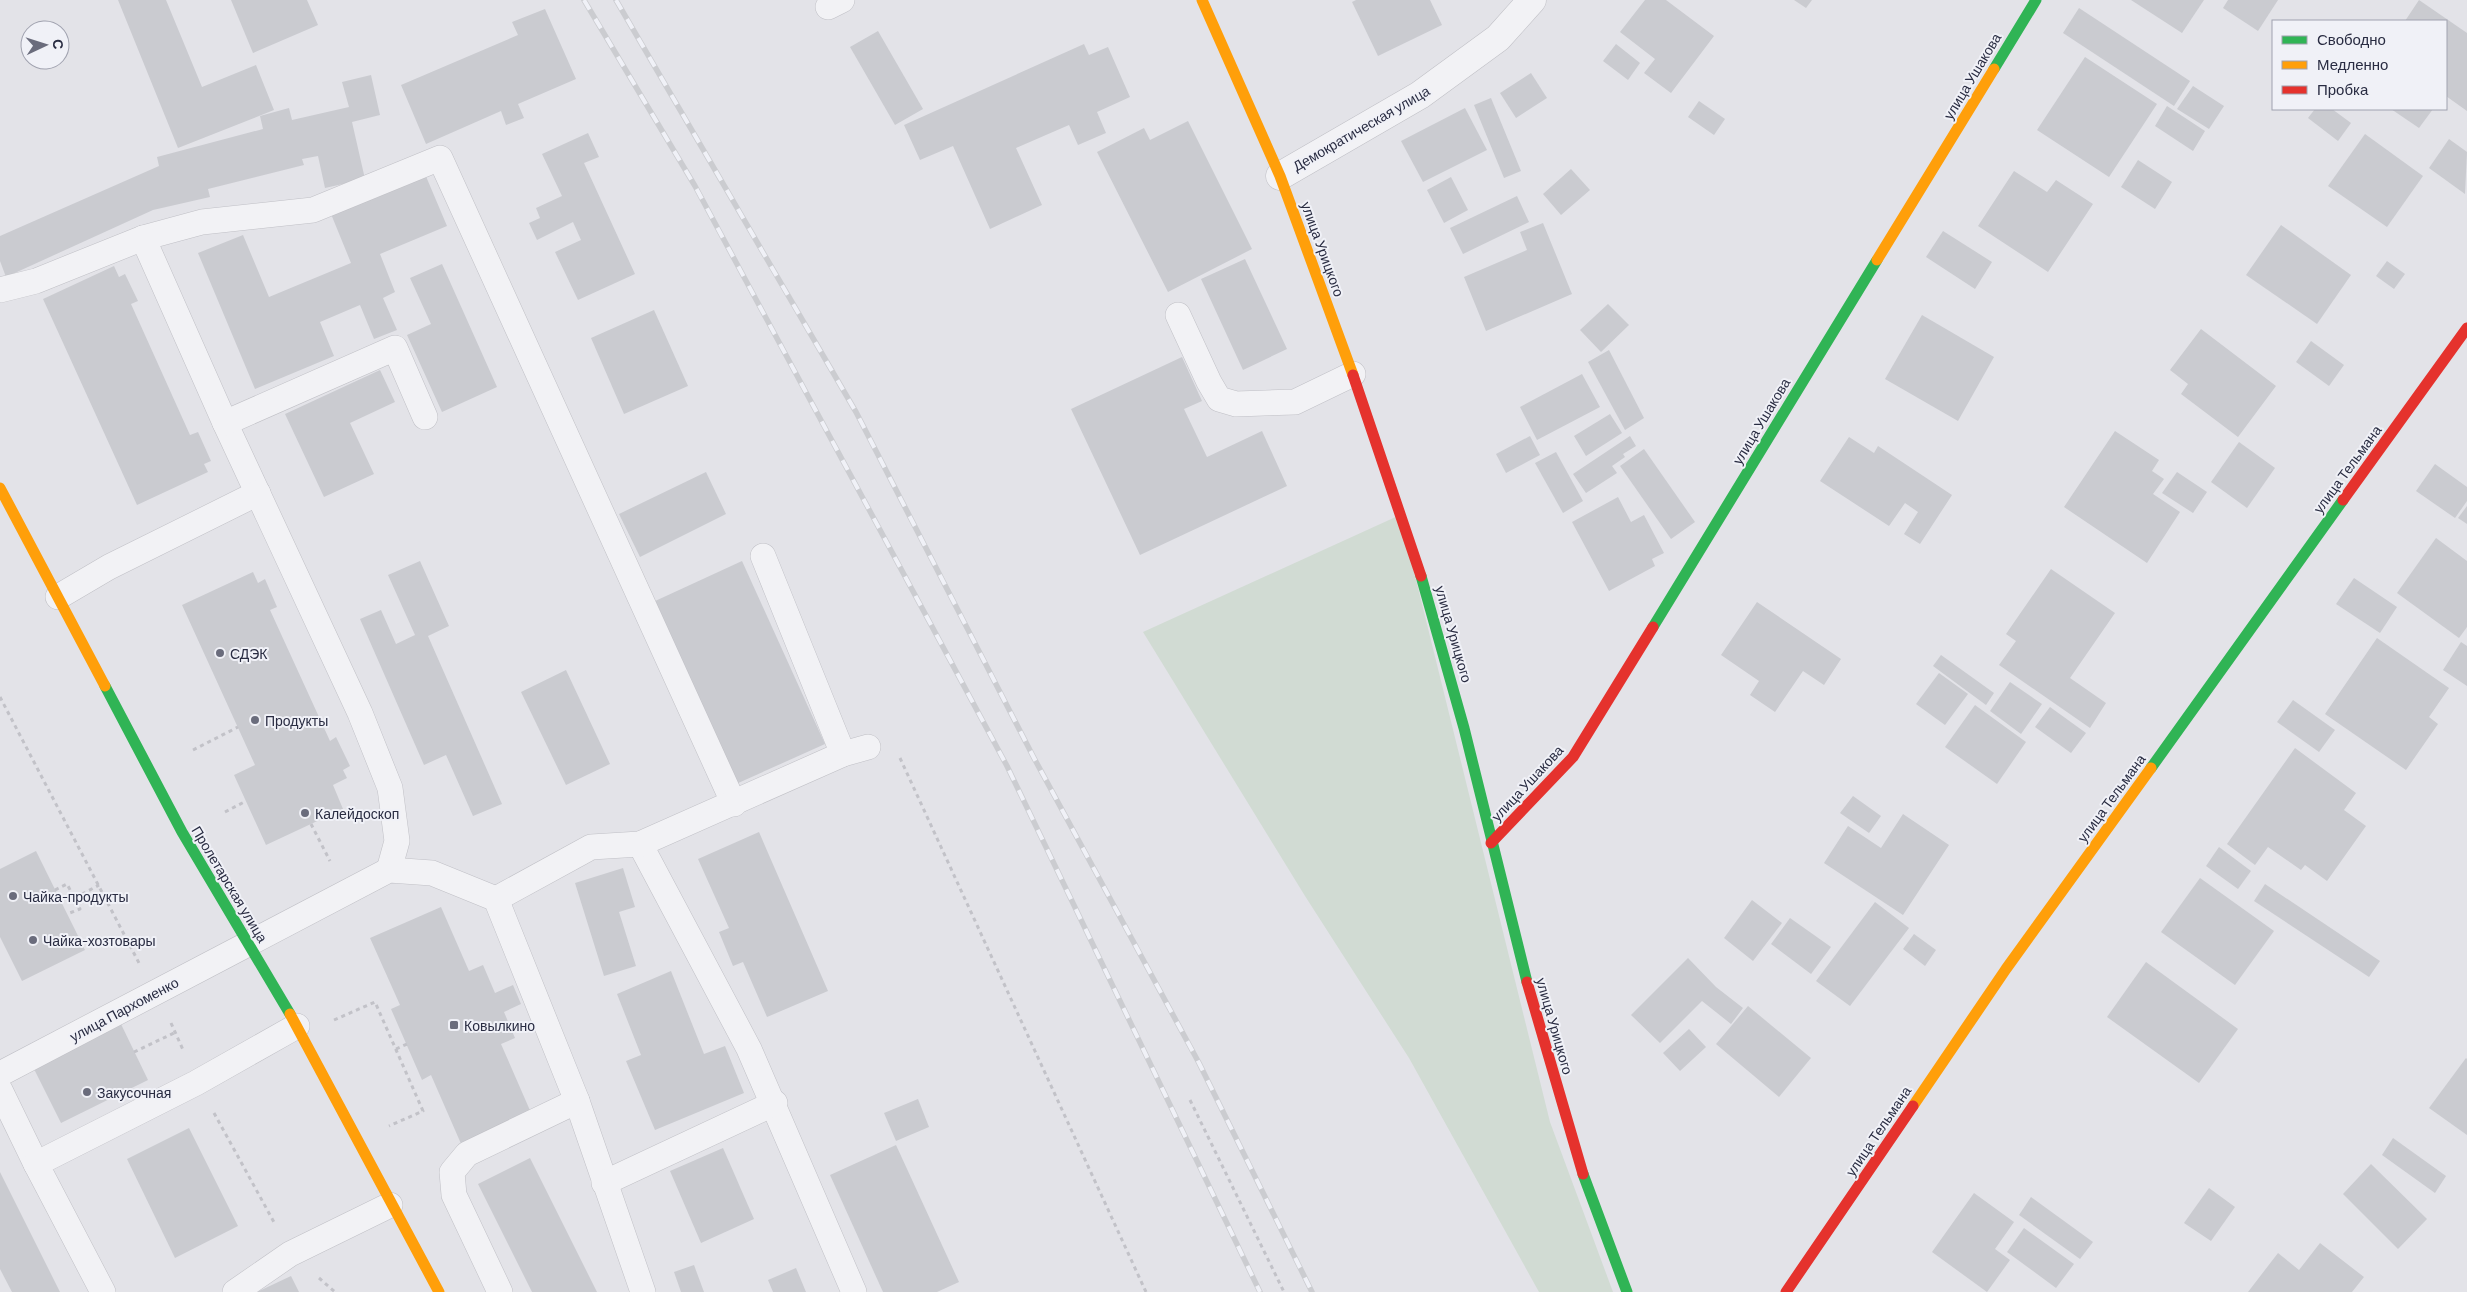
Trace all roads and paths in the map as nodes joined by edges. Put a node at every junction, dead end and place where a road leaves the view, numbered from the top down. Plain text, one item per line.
1 (1202, 0) edge
2 (1532, 0) edge
3 (2036, 0) edge
4 (1280, 176) junction
5 (143, 238) junction
6 (0, 290) edge
7 (1178, 315) dead end
8 (2467, 328) edge
9 (1353, 374) junction
10 (425, 417) dead end
11 (225, 423) junction
12 (0, 488) edge
13 (258, 493) junction
14 (763, 556) dead end
15 (58, 597) junction
16 (238, 727) dead end
17 (868, 747) dead end
18 (193, 750) dead end
19 (843, 754) junction
20 (900, 758) dead end
21 (246, 801) dead end
22 (734, 804) junction
23 (225, 812) dead end
24 (311, 824) dead end
25 (1491, 843) junction
26 (640, 844) junction
27 (389, 870) junction
28 (99, 885) dead end
29 (55, 890) dead end
30 (346, 891) junction
31 (75, 898) junction
32 (496, 899) junction
33 (67, 914) dead end
34 (248, 943) junction
35 (333, 1021) dead end
36 (297, 1026) junction
37 (176, 1032) dead end
38 (407, 1044) dead end
39 (396, 1049) junction
40 (134, 1052) dead end
41 (0, 1074) edge
42 (0, 1090) edge
43 (1190, 1100) dead end
44 (577, 1101) junction
45 (775, 1103) junction
46 (8, 1125) edge
47 (388, 1126) dead end
48 (36, 1164) junction
49 (604, 1183) junction
50 (390, 1205) junction
51 (102, 1292) edge
52 (235, 1292) edge
53 (438, 1292) edge
54 (500, 1292) edge
55 (643, 1292) edge
56 (854, 1292) edge
57 (1146, 1292) edge
58 (1284, 1292) edge
59 (1627, 1292) edge
60 (1786, 1292) edge

1 - 4 street, улица Урицкого
2 - 4 street, Демократическая улица
3 - 25 street, улица Ушакова
4 - 9 street, улица Урицкого
5 - 6 lane
5 - 11 lane
5 - 22 lane
7 - 9 lane
8 - 60 street, улица Тельмана
9 - 25 street, улица Урицкого
10 - 11 lane
11 - 13 lane
12 - 15 street, Пролетарская улица
13 - 15 lane
13 - 27 lane
14 - 19 lane
15 - 34 street, Пролетарская улица
16 - 18 path
17 - 19 lane
19 - 22 lane
20 - 57 path
21 - 23 path
22 - 26 lane
24 - 30 path
25 - 59 street, улица Урицкого
26 - 32 lane
26 - 45 lane
27 - 30 lane, улица Пархоменко
27 - 32 lane
28 - 31 path
29 - 31 path
30 - 34 lane, улица Пархоменко
31 - 33 path
32 - 44 lane
34 - 36 street, Пролетарская улица
34 - 41 lane, улица Пархоменко
35 - 39 path
36 - 48 lane
36 - 50 street, Пролетарская улица
37 - 40 path
38 - 39 path
39 - 47 path
42 - 46 lane
43 - 58 path
44 - 49 lane
44 - 54 lane
45 - 49 lane
45 - 56 lane
46 - 48 lane
48 - 51 lane
49 - 55 lane
50 - 52 lane
50 - 53 street, Пролетарская улица

